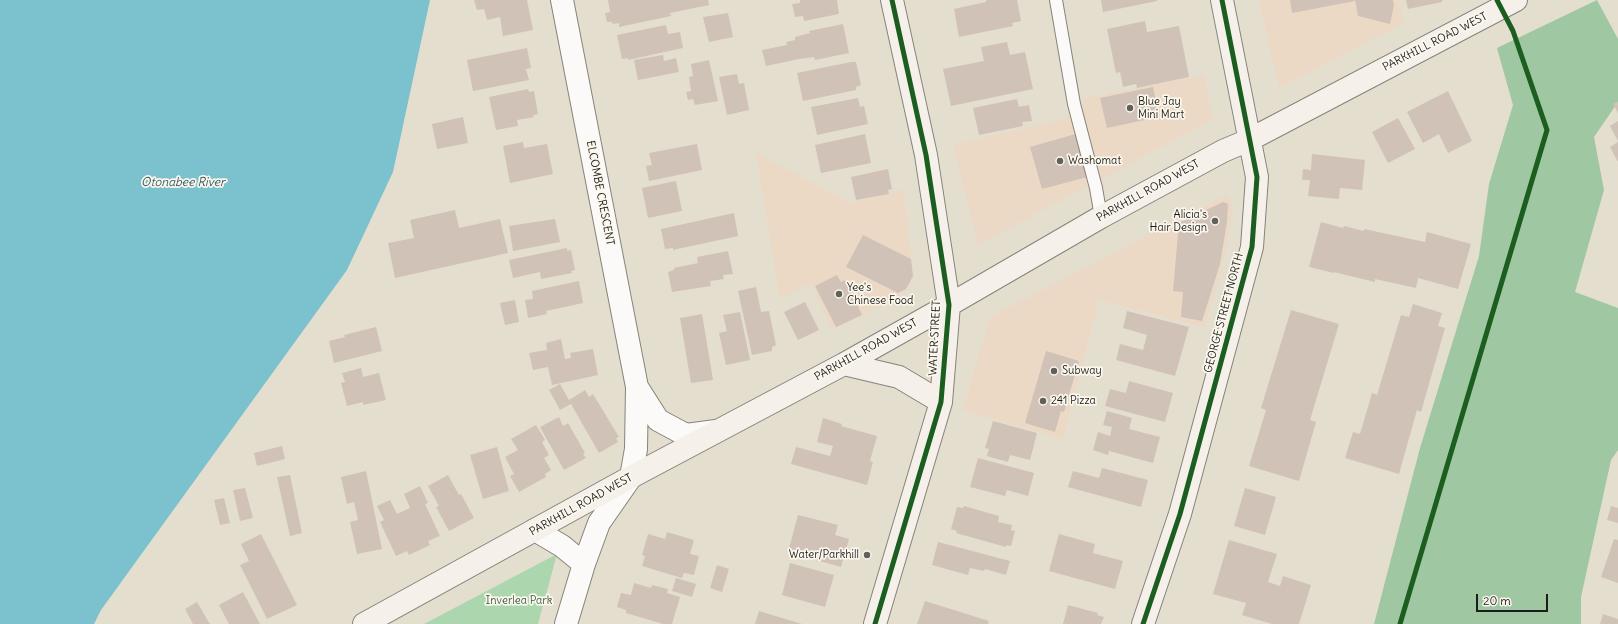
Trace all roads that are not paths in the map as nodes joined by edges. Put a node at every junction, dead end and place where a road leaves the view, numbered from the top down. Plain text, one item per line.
1 (562, 0) edge
2 (892, 0) edge
3 (1056, 0) edge
4 (1222, 0) edge
5 (1516, 0) edge
6 (1249, 140) junction
7 (1101, 217) junction
8 (949, 305) junction
9 (844, 364) junction
10 (637, 386) junction
11 (941, 402) junction
12 (716, 431) junction
13 (631, 477) junction
14 (535, 530) junction
15 (584, 564) junction
16 (364, 624) edge
17 (566, 624) edge
18 (875, 624) edge
19 (1142, 624) edge

1 - 10 street, ELCOMBE CRESCENT
2 - 8 main road, WATER STREET
3 - 7 lane
4 - 6 main road, GEORGE STREET NORTH
5 - 6 main road, PARKHILL ROAD WEST
6 - 7 main road, PARKHILL ROAD WEST
6 - 19 main road, GEORGE STREET NORTH
7 - 8 main road, PARKHILL ROAD WEST
8 - 9 main road, PARKHILL ROAD WEST
8 - 11 main road, WATER STREET
9 - 11 main road
9 - 12 main road, PARKHILL ROAD WEST
10 - 12 street, ELCOMBE CRESCENT
10 - 13 street, ELCOMBE CRESCENT
11 - 18 main road, WATER STREET
12 - 13 main road, PARKHILL ROAD WEST
13 - 14 main road, PARKHILL ROAD WEST
13 - 15 street
14 - 15 street
14 - 16 main road, PARKHILL ROAD WEST
15 - 17 street

